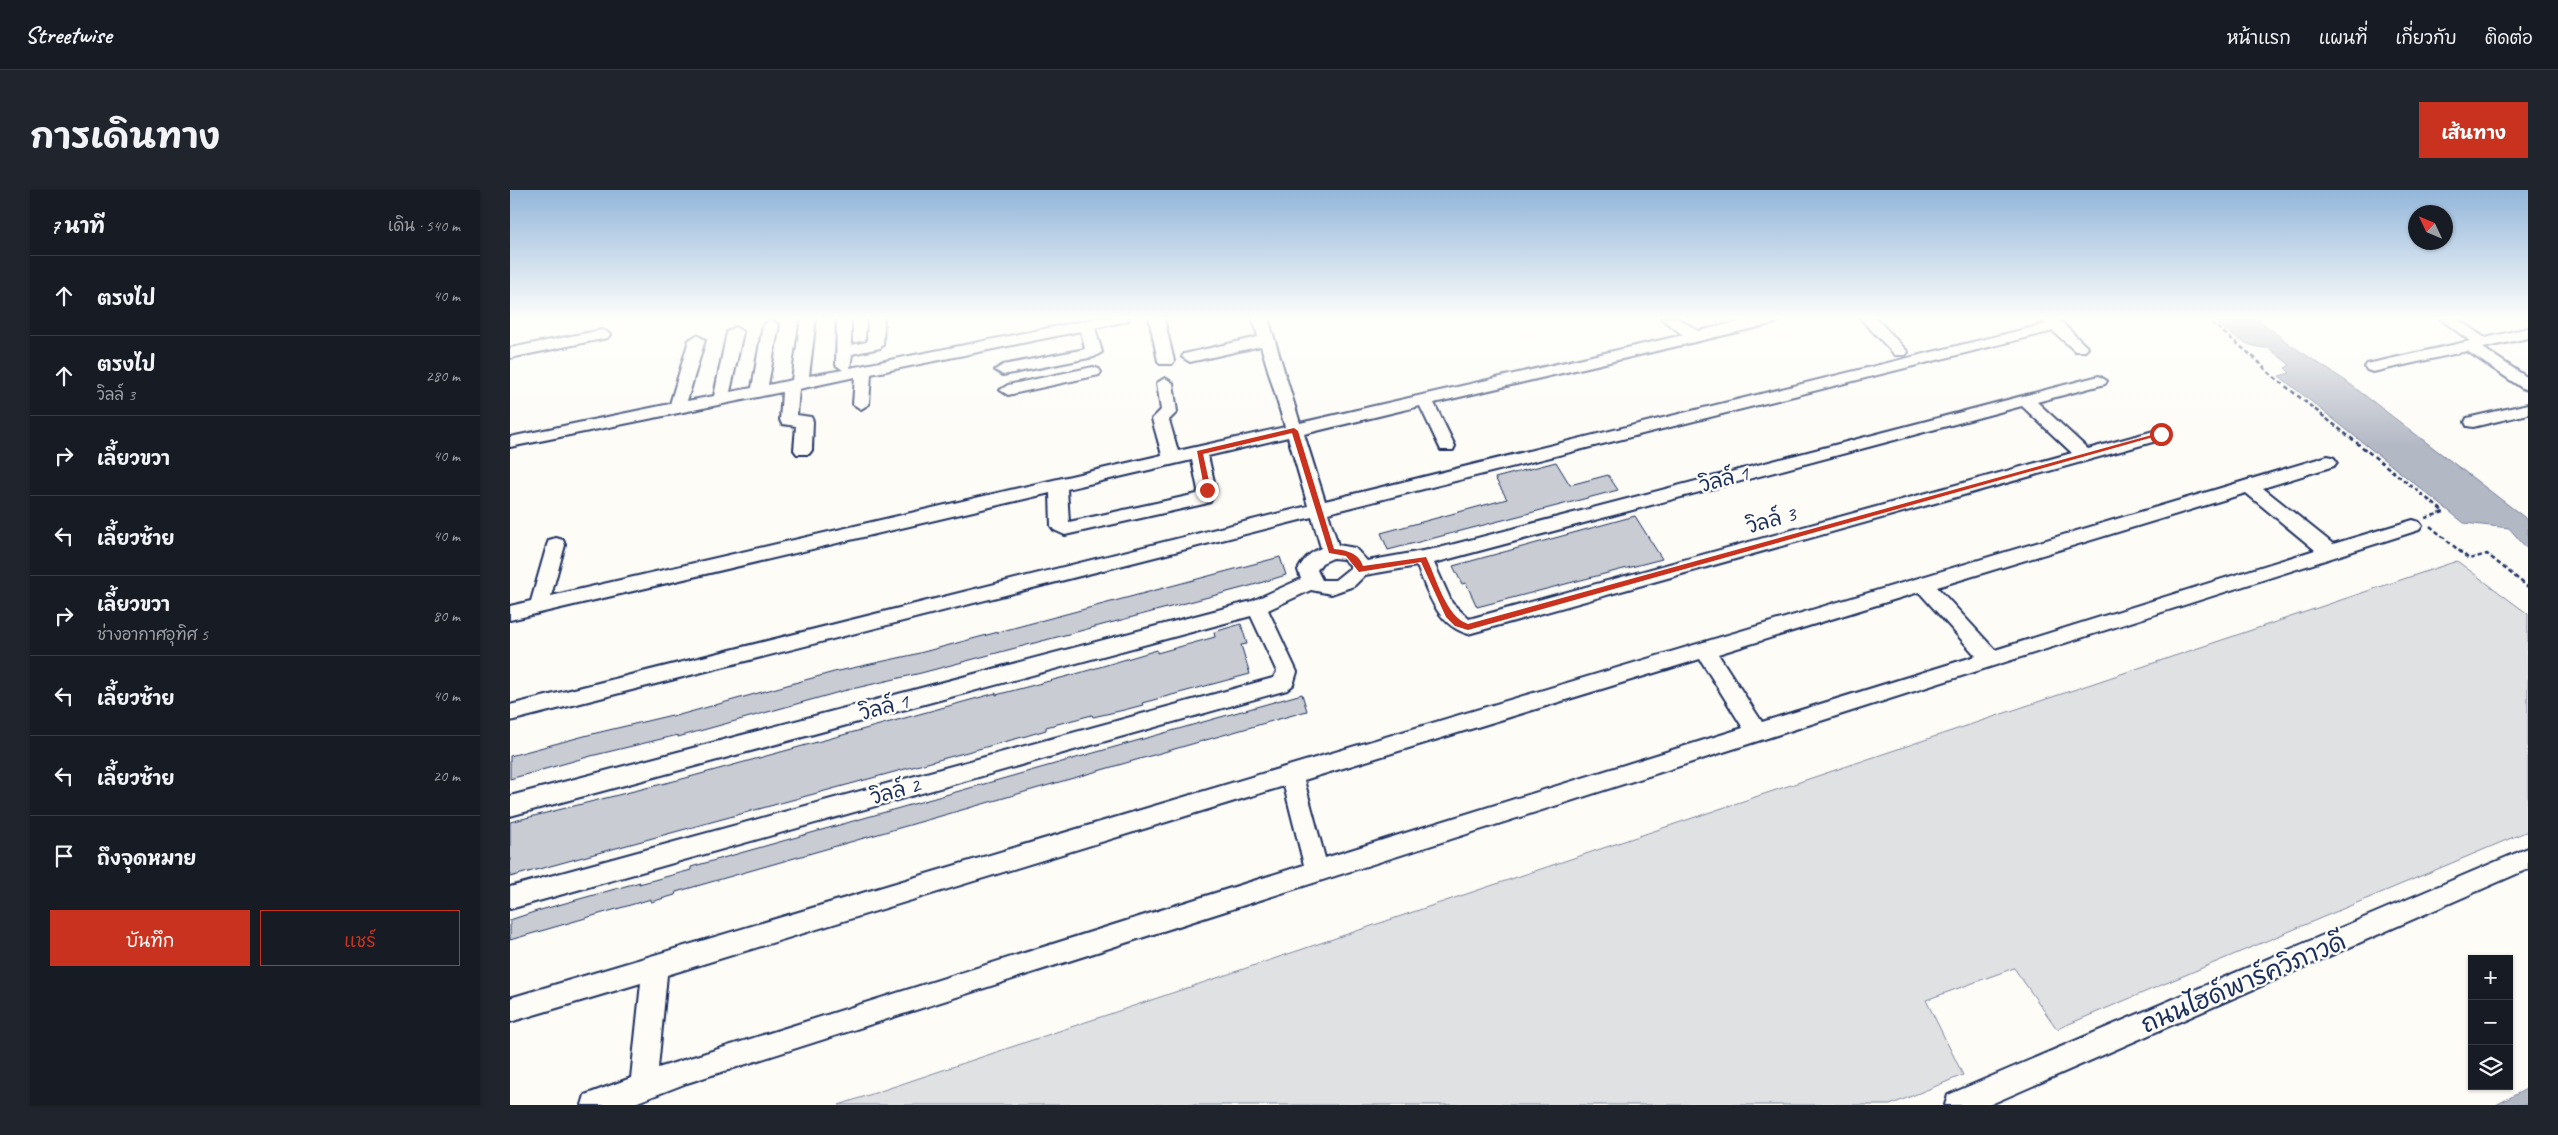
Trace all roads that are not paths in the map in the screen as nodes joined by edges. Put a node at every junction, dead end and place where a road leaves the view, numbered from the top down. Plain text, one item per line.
1 (691, 361) edge
2 (729, 361) edge
3 (765, 361) edge
4 (801, 361) edge
5 (844, 361) edge
6 (906, 361) edge
7 (1051, 361) joint
8 (1272, 361) edge
9 (1594, 361) edge
10 (1900, 361) edge
11 (2401, 361) edge
12 (2497, 361) edge
13 (2373, 367) dead end
14 (863, 370) junction
15 (1003, 370) dead end
16 (1093, 372) dead end
17 (844, 374) junction
18 (1053, 380) junction
19 (2099, 381) dead end
20 (1165, 383) dead end
21 (796, 384) junction
22 (2528, 386) edge
23 (1008, 390) dead end
24 (759, 392) junction
25 (1055, 397) dead end
26 (721, 399) junction
27 (1425, 400) junction
28 (2026, 401) junction
29 (861, 404) dead end
30 (677, 408) junction
31 (2528, 409) edge
32 (2473, 422) dead end
33 (1294, 431) junction
34 (2161, 434) dead end
35 (510, 442) edge
36 (1447, 446) dead end
37 (803, 450) dead end
38 (1199, 453) junction
39 (2085, 455) junction
40 (1172, 459) junction
41 (2328, 462) dead end
42 (1058, 486) junction
43 (2249, 486) junction
44 (1318, 509) junction
45 (2413, 526) dead end
46 (556, 545) dead end
47 (1331, 551) junction
48 (2329, 551) junction
49 (1423, 559) junction
50 (1359, 570) junction
51 (1312, 582) junction
52 (1923, 584) junction
53 (539, 606) junction
54 (1257, 607) junction
55 (510, 612) edge
56 (1705, 650) junction
57 (1990, 658) junction
58 (510, 713) edge
59 (1757, 732) junction
60 (1292, 774) junction
61 (510, 806) edge
62 (2528, 858) edge
63 (1317, 870) junction
64 (510, 898) edge
65 (655, 966) junction
66 (510, 1010) edge
67 (643, 1087) junction
68 (595, 1105) edge
69 (1958, 1105) edge

1 - 30 street
2 - 26 street
3 - 24 street
4 - 21 street
5 - 17 street
6 - 14 street
7 - 15 street
7 - 18 street
8 - 33 street
9 - 27 street
10 - 44 street
11 - 13 street
12 - 22 street
14 - 17 street
14 - 29 street
16 - 18 street
17 - 21 street
18 - 23 street
18 - 25 street
19 - 28 street, วิลล์ 1
20 - 40 street
21 - 24 street
21 - 37 street
24 - 26 street
26 - 30 street
27 - 33 street
27 - 36 street
28 - 39 street
28 - 49 street, วิลล์ 1
30 - 35 street
31 - 32 street
33 - 38 street
33 - 44 street
34 - 39 street, วิลล์ 3
38 - 40 street
38 - 42 street
39 - 49 street, วิลล์ 3
40 - 42 street
41 - 43 street
42 - 53 street
43 - 48 street
43 - 52 street
44 - 47 street
44 - 58 street
45 - 48 street
46 - 53 street
47 - 50 street
47 - 51 street
48 - 57 street
49 - 50 street, วิลล์ 1
50 - 51 street
51 - 54 street, วิลล์ 1
52 - 56 street
52 - 57 street
53 - 55 street
54 - 61 street, วิลล์ 1
54 - 64 street, วิลล์ 2
56 - 59 street
56 - 60 street
57 - 59 street
59 - 63 street
60 - 63 street
60 - 65 street
62 - 69 street, ถนนไฮด์พาร์ควิภาวดี
63 - 67 street
65 - 66 street
65 - 67 street
67 - 68 street

